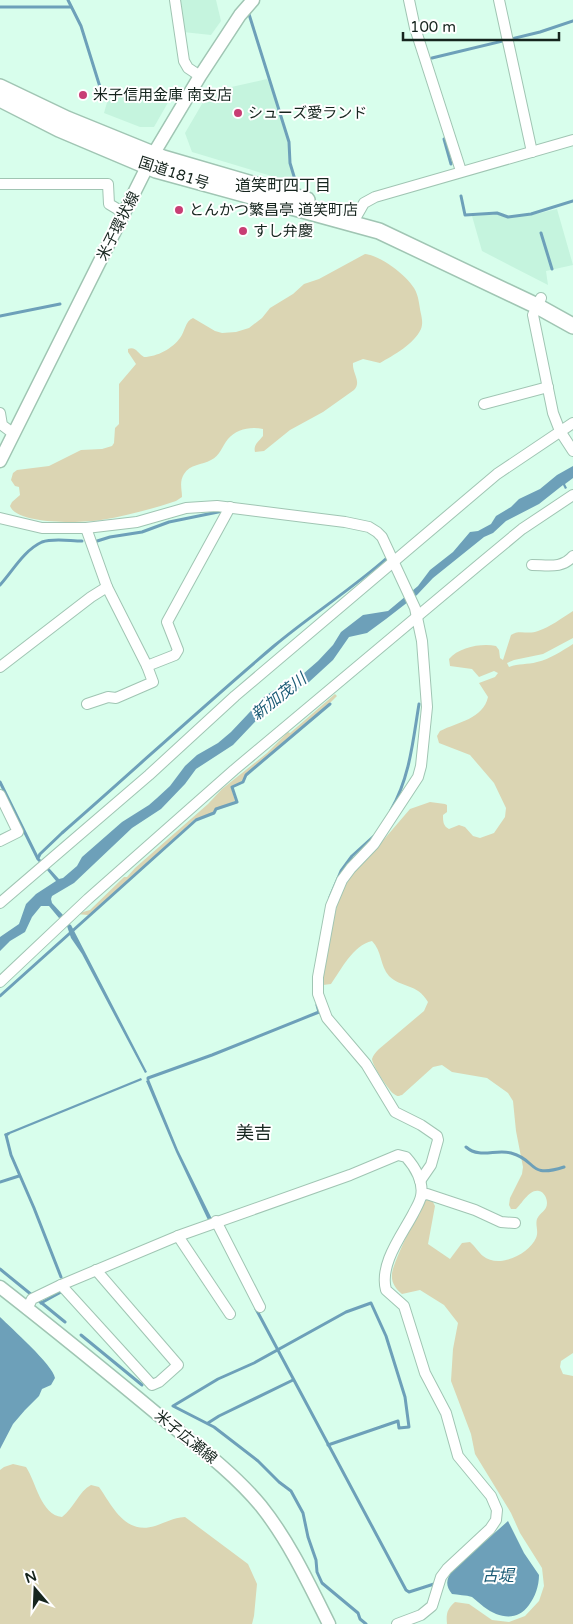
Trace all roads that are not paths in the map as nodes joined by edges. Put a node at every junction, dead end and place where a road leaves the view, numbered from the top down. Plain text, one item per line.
1 (175, 0) edge
2 (253, 0) edge
3 (408, 0) edge
4 (499, 0) edge
5 (200, 76) junction
6 (0, 87) edge
7 (0, 99) edge
8 (573, 140) edge
9 (532, 152) junction
10 (151, 160) junction
11 (461, 171) junction
12 (0, 184) edge
13 (124, 213) junction
14 (354, 220) junction
15 (540, 302) junction
16 (573, 314) edge
17 (573, 326) edge
18 (548, 387) junction
19 (484, 404) dead end
20 (0, 413) edge
21 (573, 423) edge
22 (561, 433) junction
23 (14, 434) junction
24 (573, 451) edge
25 (0, 461) edge
26 (573, 495) edge
27 (230, 507) junction
28 (0, 518) edge
29 (86, 528) junction
30 (573, 556) edge
31 (396, 564) junction
32 (532, 565) dead end
33 (107, 586) junction
34 (416, 612) junction
35 (0, 666) edge
36 (147, 666) junction
37 (88, 704) dead end
38 (0, 795) edge
39 (0, 840) edge
40 (0, 903) edge
41 (0, 982) edge
42 (420, 1181) junction
43 (422, 1195) junction
44 (216, 1222) junction
45 (515, 1223) dead end
46 (178, 1236) junction
47 (96, 1270) junction
48 (61, 1285) junction
49 (0, 1287) edge
50 (260, 1307) dead end
51 (28, 1309) junction
52 (230, 1314) dead end
53 (329, 1624) edge
54 (397, 1624) edge

1 - 5 street
2 - 5 main road, 米子環状線
3 - 11 street
4 - 9 street
5 - 10 main road, 米子環状線
6 - 10 highway, 国道181号
7 - 10 highway, 国道181号
8 - 9 street
9 - 11 street
10 - 13 main road, 米子環状線
10 - 14 highway, 国道181号
11 - 14 street
12 - 13 street
13 - 23 main road, 米子環状線
14 - 15 highway, 国道181号
15 - 16 highway, 国道181号
15 - 17 highway, 国道181号
15 - 18 street
18 - 19 street
18 - 22 street
20 - 23 street
21 - 22 street
22 - 24 street
22 - 31 street
23 - 25 main road, 米子環状線
26 - 34 street
27 - 29 street
27 - 31 street
27 - 36 street
28 - 29 street
29 - 33 street
30 - 32 street
31 - 34 street
31 - 40 street
33 - 35 street
33 - 36 street
34 - 41 street
34 - 42 street
36 - 37 street
38 - 39 street
42 - 43 street
42 - 44 street
43 - 45 street
43 - 54 street
44 - 46 street
44 - 50 street
46 - 47 street
46 - 52 street
47 - 48 street
47 - 48 street
48 - 51 street
49 - 51 main road, 米子広瀬線
51 - 53 main road, 米子広瀬線

